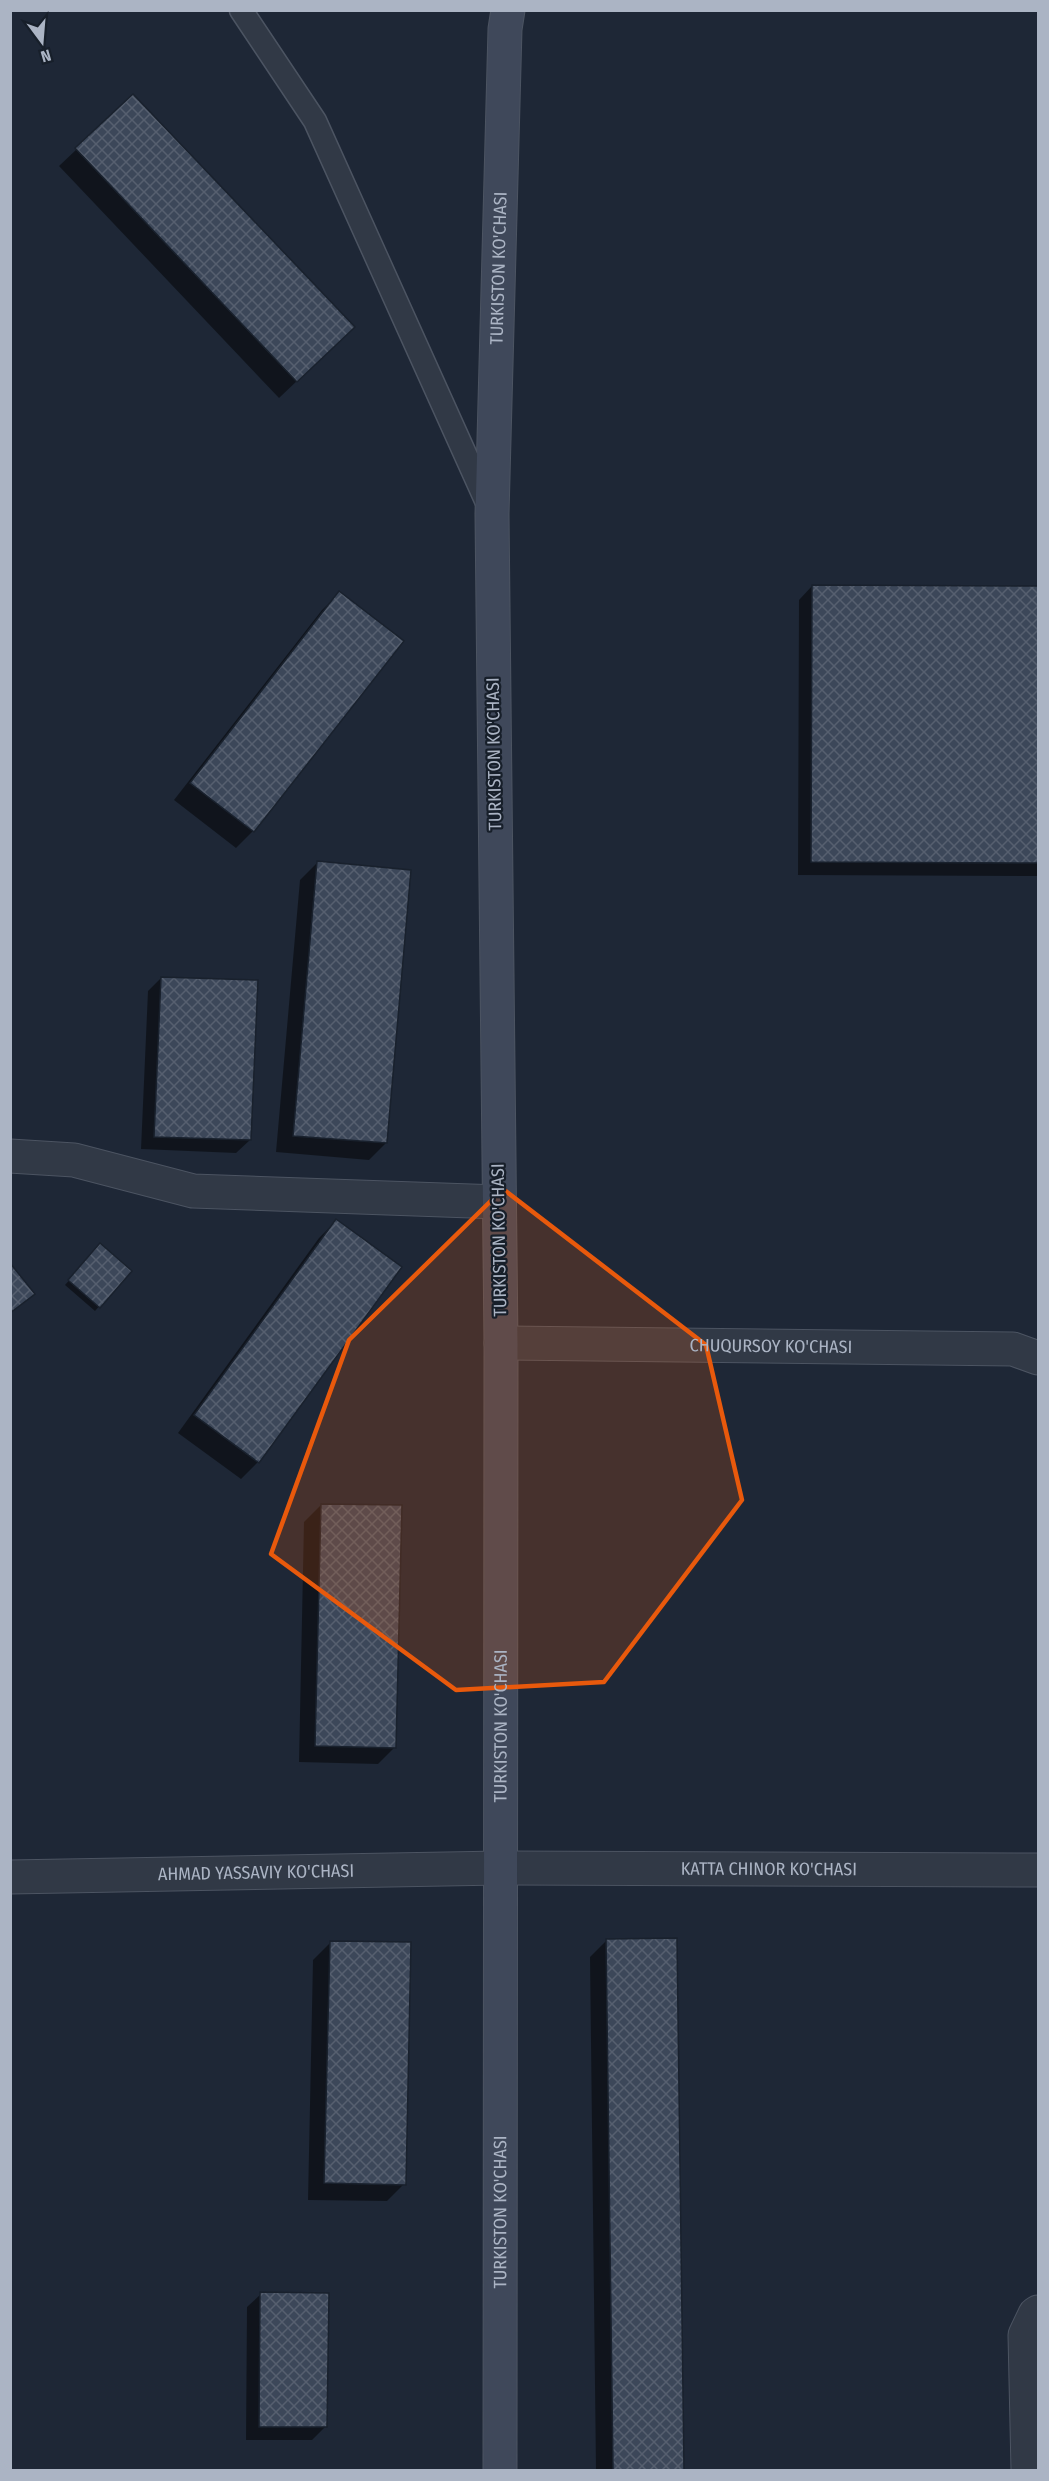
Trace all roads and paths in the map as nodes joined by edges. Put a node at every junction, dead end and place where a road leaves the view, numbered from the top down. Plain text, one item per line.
1 (241, 10) edge
2 (507, 10) edge
3 (492, 514) junction
4 (10, 1156) edge
5 (499, 1202) junction
6 (501, 1342) junction
7 (1038, 1358) edge
8 (500, 1868) junction
9 (1038, 1870) edge
10 (10, 1877) edge
11 (1038, 2312) edge
12 (500, 2470) edge
13 (1028, 2470) edge

1 - 3 lane
2 - 3 main road, TURKISTON KO'CHASI
3 - 5 main road, TURKISTON KO'CHASI
4 - 5 street
5 - 6 main road, TURKISTON KO'CHASI
6 - 7 street, CHUQURSOY KO'CHASI
6 - 8 main road, TURKISTON KO'CHASI
8 - 9 street, KATTA CHINOR KO'CHASI
8 - 10 street, AHMAD YASSAVIY KO'CHASI
8 - 12 main road, TURKISTON KO'CHASI
11 - 13 street

